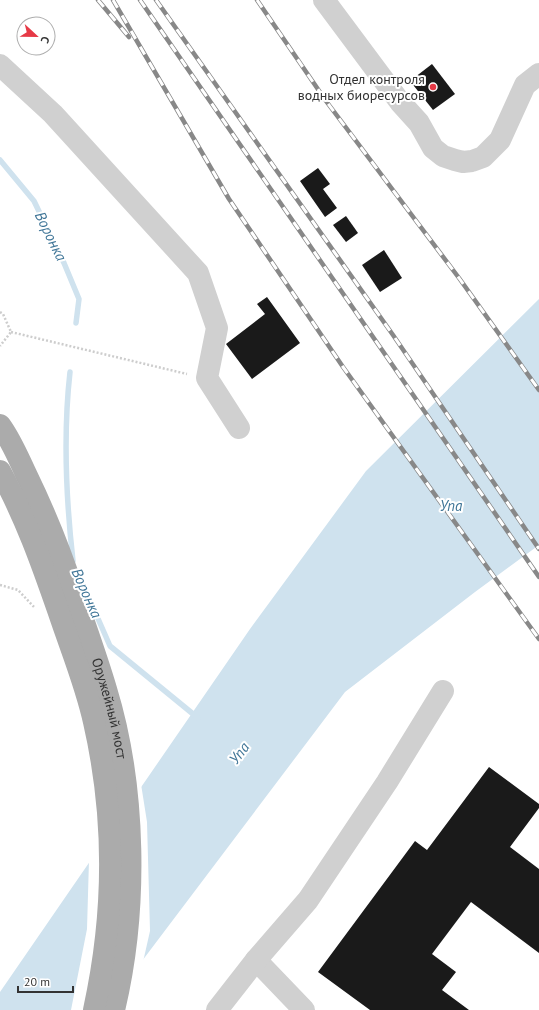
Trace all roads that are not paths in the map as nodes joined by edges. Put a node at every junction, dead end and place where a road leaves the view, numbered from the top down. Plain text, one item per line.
1 (324, 0) edge
2 (0, 66) edge
3 (539, 74) edge
4 (0, 425) edge
5 (239, 428) dead end
6 (0, 471) edge
7 (443, 691) dead end
8 (256, 960) junction
9 (94, 1010) edge
10 (114, 1010) edge
11 (217, 1010) edge
12 (304, 1010) edge

1 - 3 street
2 - 5 street
4 - 10 main road, Оружейный мост
6 - 9 main road, Оружейный мост
7 - 8 street
8 - 11 street
8 - 12 street

